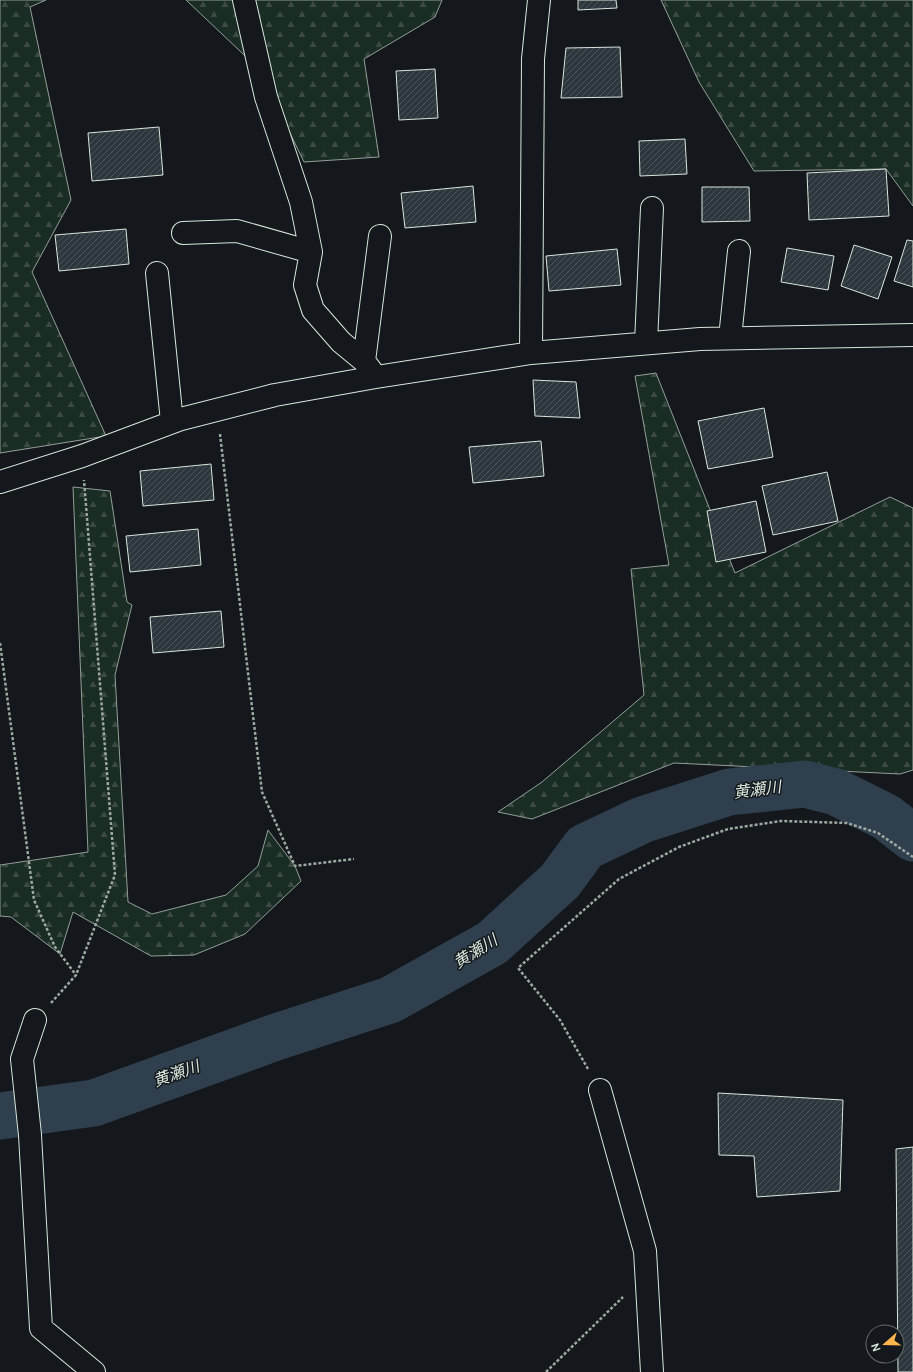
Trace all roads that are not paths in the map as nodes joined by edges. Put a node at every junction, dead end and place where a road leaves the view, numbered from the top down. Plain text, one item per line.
1 (244, 0) edge
2 (539, 0) edge
3 (652, 208) dead end
4 (183, 233) dead end
5 (380, 236) dead end
6 (739, 251) dead end
7 (311, 252) junction
8 (158, 273) dead end
9 (913, 334) edge
10 (730, 338) junction
11 (646, 343) junction
12 (531, 353) junction
13 (370, 369) junction
14 (172, 422) junction
15 (0, 482) edge
16 (35, 1020) road end
17 (600, 1090) road end
18 (94, 1372) edge
19 (652, 1372) edge

1 - 7 street
2 - 12 street
3 - 11 street
4 - 7 street
5 - 13 street
6 - 10 street
7 - 13 street
8 - 14 street
9 - 10 street
10 - 11 street
11 - 12 street
12 - 13 street
13 - 14 street
14 - 15 street
16 - 18 street
17 - 19 street

